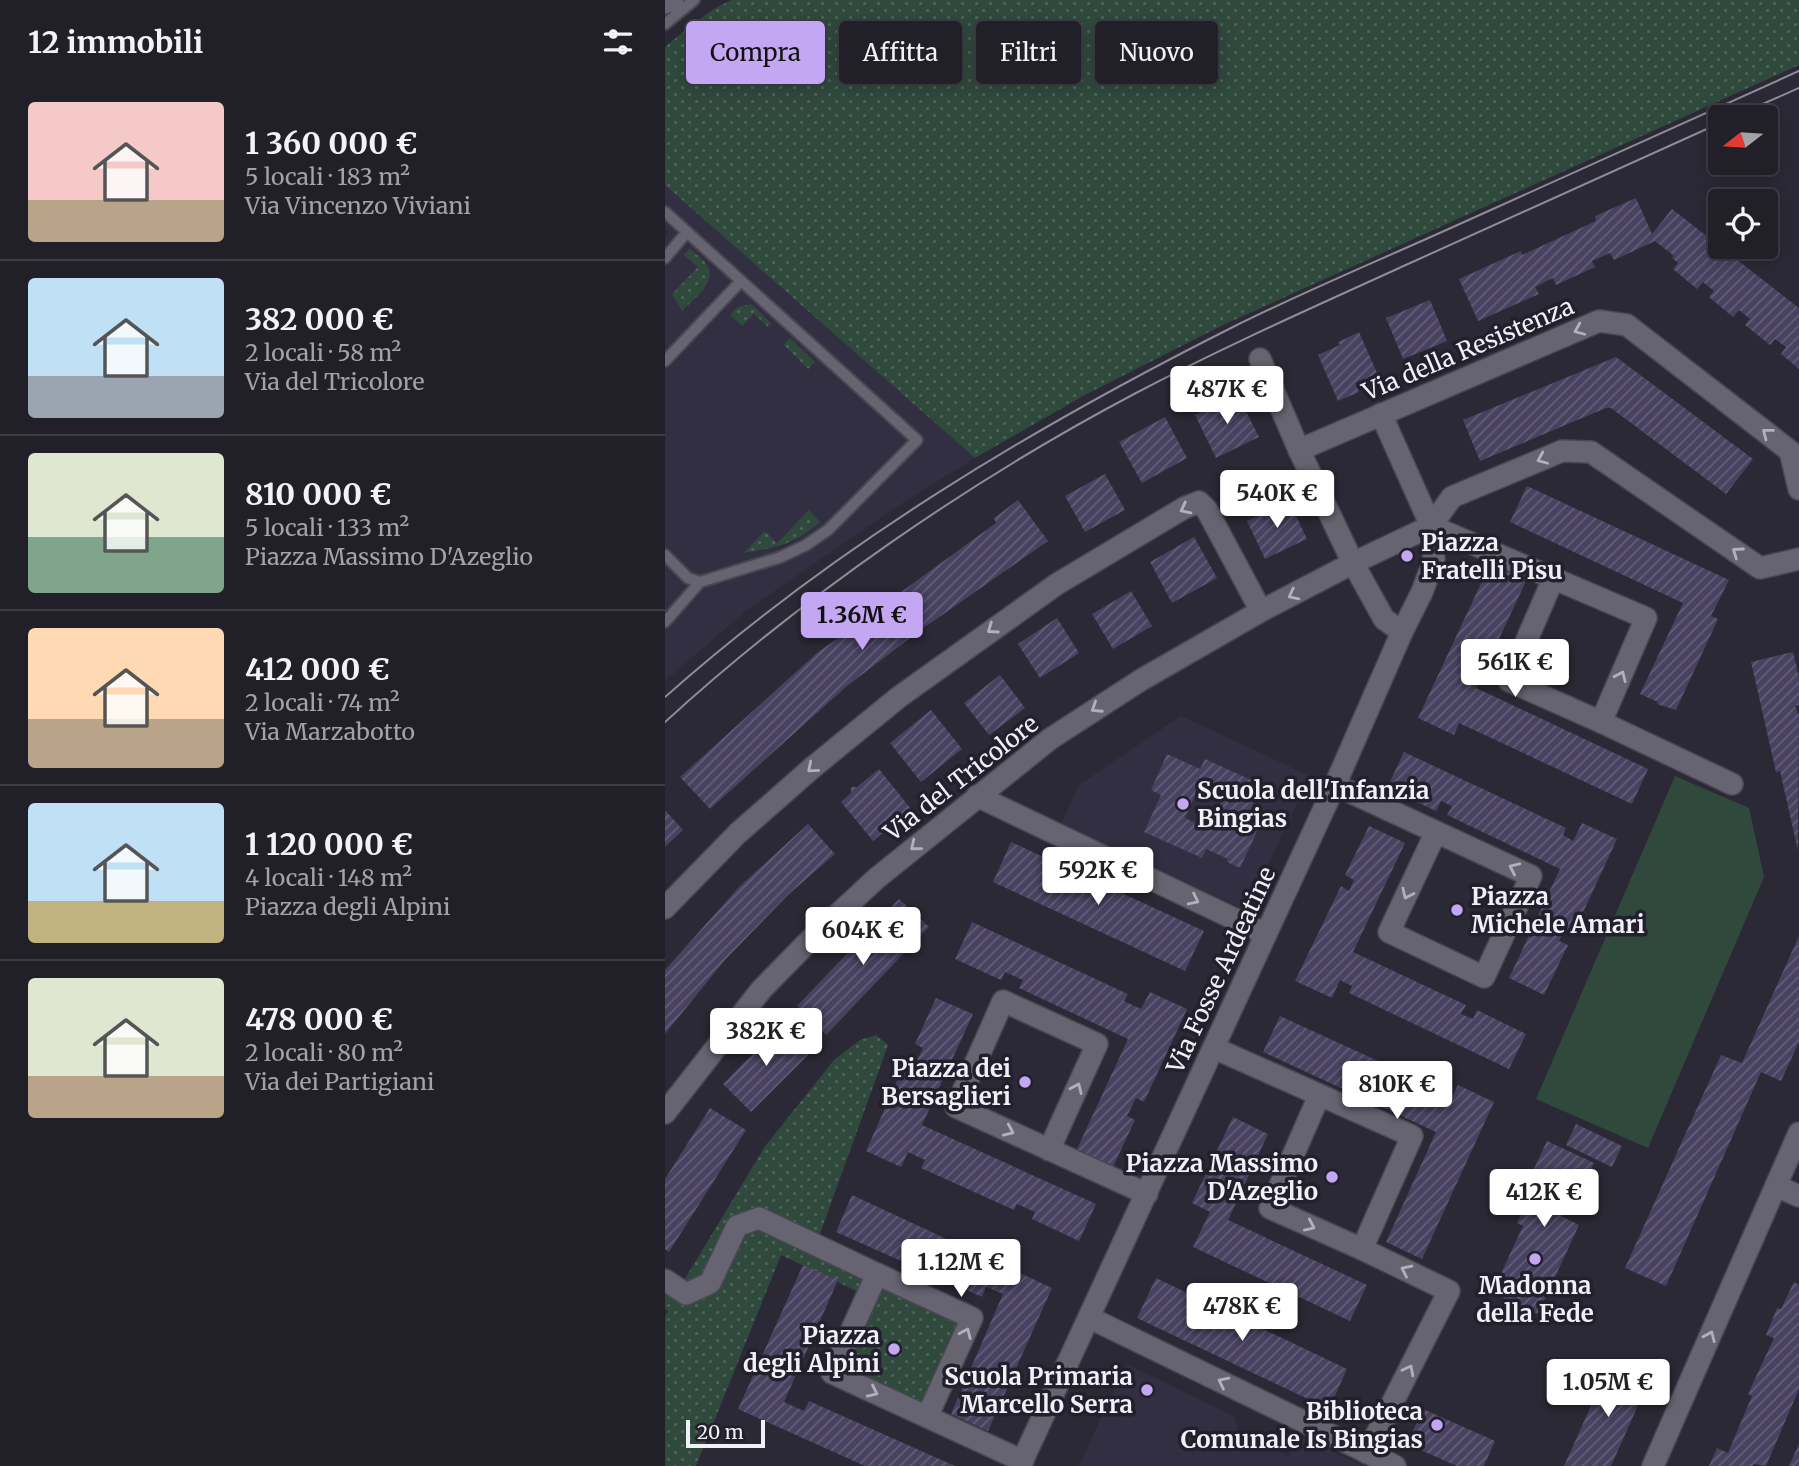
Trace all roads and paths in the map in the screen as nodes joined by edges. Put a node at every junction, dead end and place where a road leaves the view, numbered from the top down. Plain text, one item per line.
1 (673, 0) edge
2 (695, 0) edge
3 (665, 3) edge
4 (665, 24) edge
5 (665, 212) edge
6 (687, 232) junction
7 (665, 258) edge
8 (741, 281) junction
9 (1260, 359) dead end
10 (665, 360) edge
11 (1381, 414) junction
12 (1299, 450) junction
13 (1799, 489) edge
14 (1431, 526) junction
15 (665, 555) edge
16 (1799, 559) edge
17 (1353, 563) junction
18 (1554, 577) junction
19 (700, 582) junction
20 (1261, 611) junction
21 (665, 622) edge
22 (1402, 632) junction
23 (1601, 722) junction
24 (1732, 784) dead end
25 (1335, 785) junction
26 (977, 796) junction
27 (1436, 832) junction
28 (665, 908) edge
29 (1266, 934) junction
30 (1214, 1048) junction
31 (1319, 1096) junction
32 (665, 1113) edge
33 (1799, 1133) edge
34 (1049, 1150) junction
35 (1776, 1186) junction
36 (1147, 1194) junction
37 (1799, 1196) edge
38 (1362, 1249) junction
39 (877, 1274) junction
40 (665, 1280) edge
41 (1090, 1318) junction
42 (927, 1417) junction
43 (1367, 1453) junction
44 (1021, 1463) edge
45 (1395, 1466) edge
46 (1653, 1466) edge

1 - 3 street
2 - 4 lane
5 - 6 lane
6 - 7 lane
6 - 8 lane
8 - 10 lane
8 - 19 lane
9 - 12 street
11 - 12 street, Via della Resistenza
13 -> 11 street, Via della Resistenza
11 - 14 street, Via Fosse Ardeatine
12 - 17 street
16 -> 14 street
14 - 17 street
14 - 18 street
14 - 22 street, Via Fosse Ardeatine
15 - 19 lane
17 -> 20 street, Via del Tricolore
17 - 22 street
18 - 23 street
23 -> 18 street
19 - 21 lane
20 -> 26 street, Via del Tricolore
20 -> 28 street
22 - 25 street, Via Fosse Ardeatine
23 - 24 street
25 - 27 street
25 - 29 street, Via Fosse Ardeatine
26 -> 29 street
26 -> 32 street, Via del Tricolore
27 -> 27 street
29 - 30 street, Via Fosse Ardeatine
30 - 31 street
30 - 36 street, Via Fosse Ardeatine
31 -> 38 street
31 - 38 street
33 - 35 street
34 -> 34 street
34 - 36 street
35 - 37 street
46 -> 35 street
36 - 41 street, Via Fosse Ardeatine
43 -> 38 street
39 - 40 street
42 -> 39 street
39 -> 42 street
43 -> 41 street
41 - 44 street, Via Fosse Ardeatine
42 - 44 street
43 - 45 street

